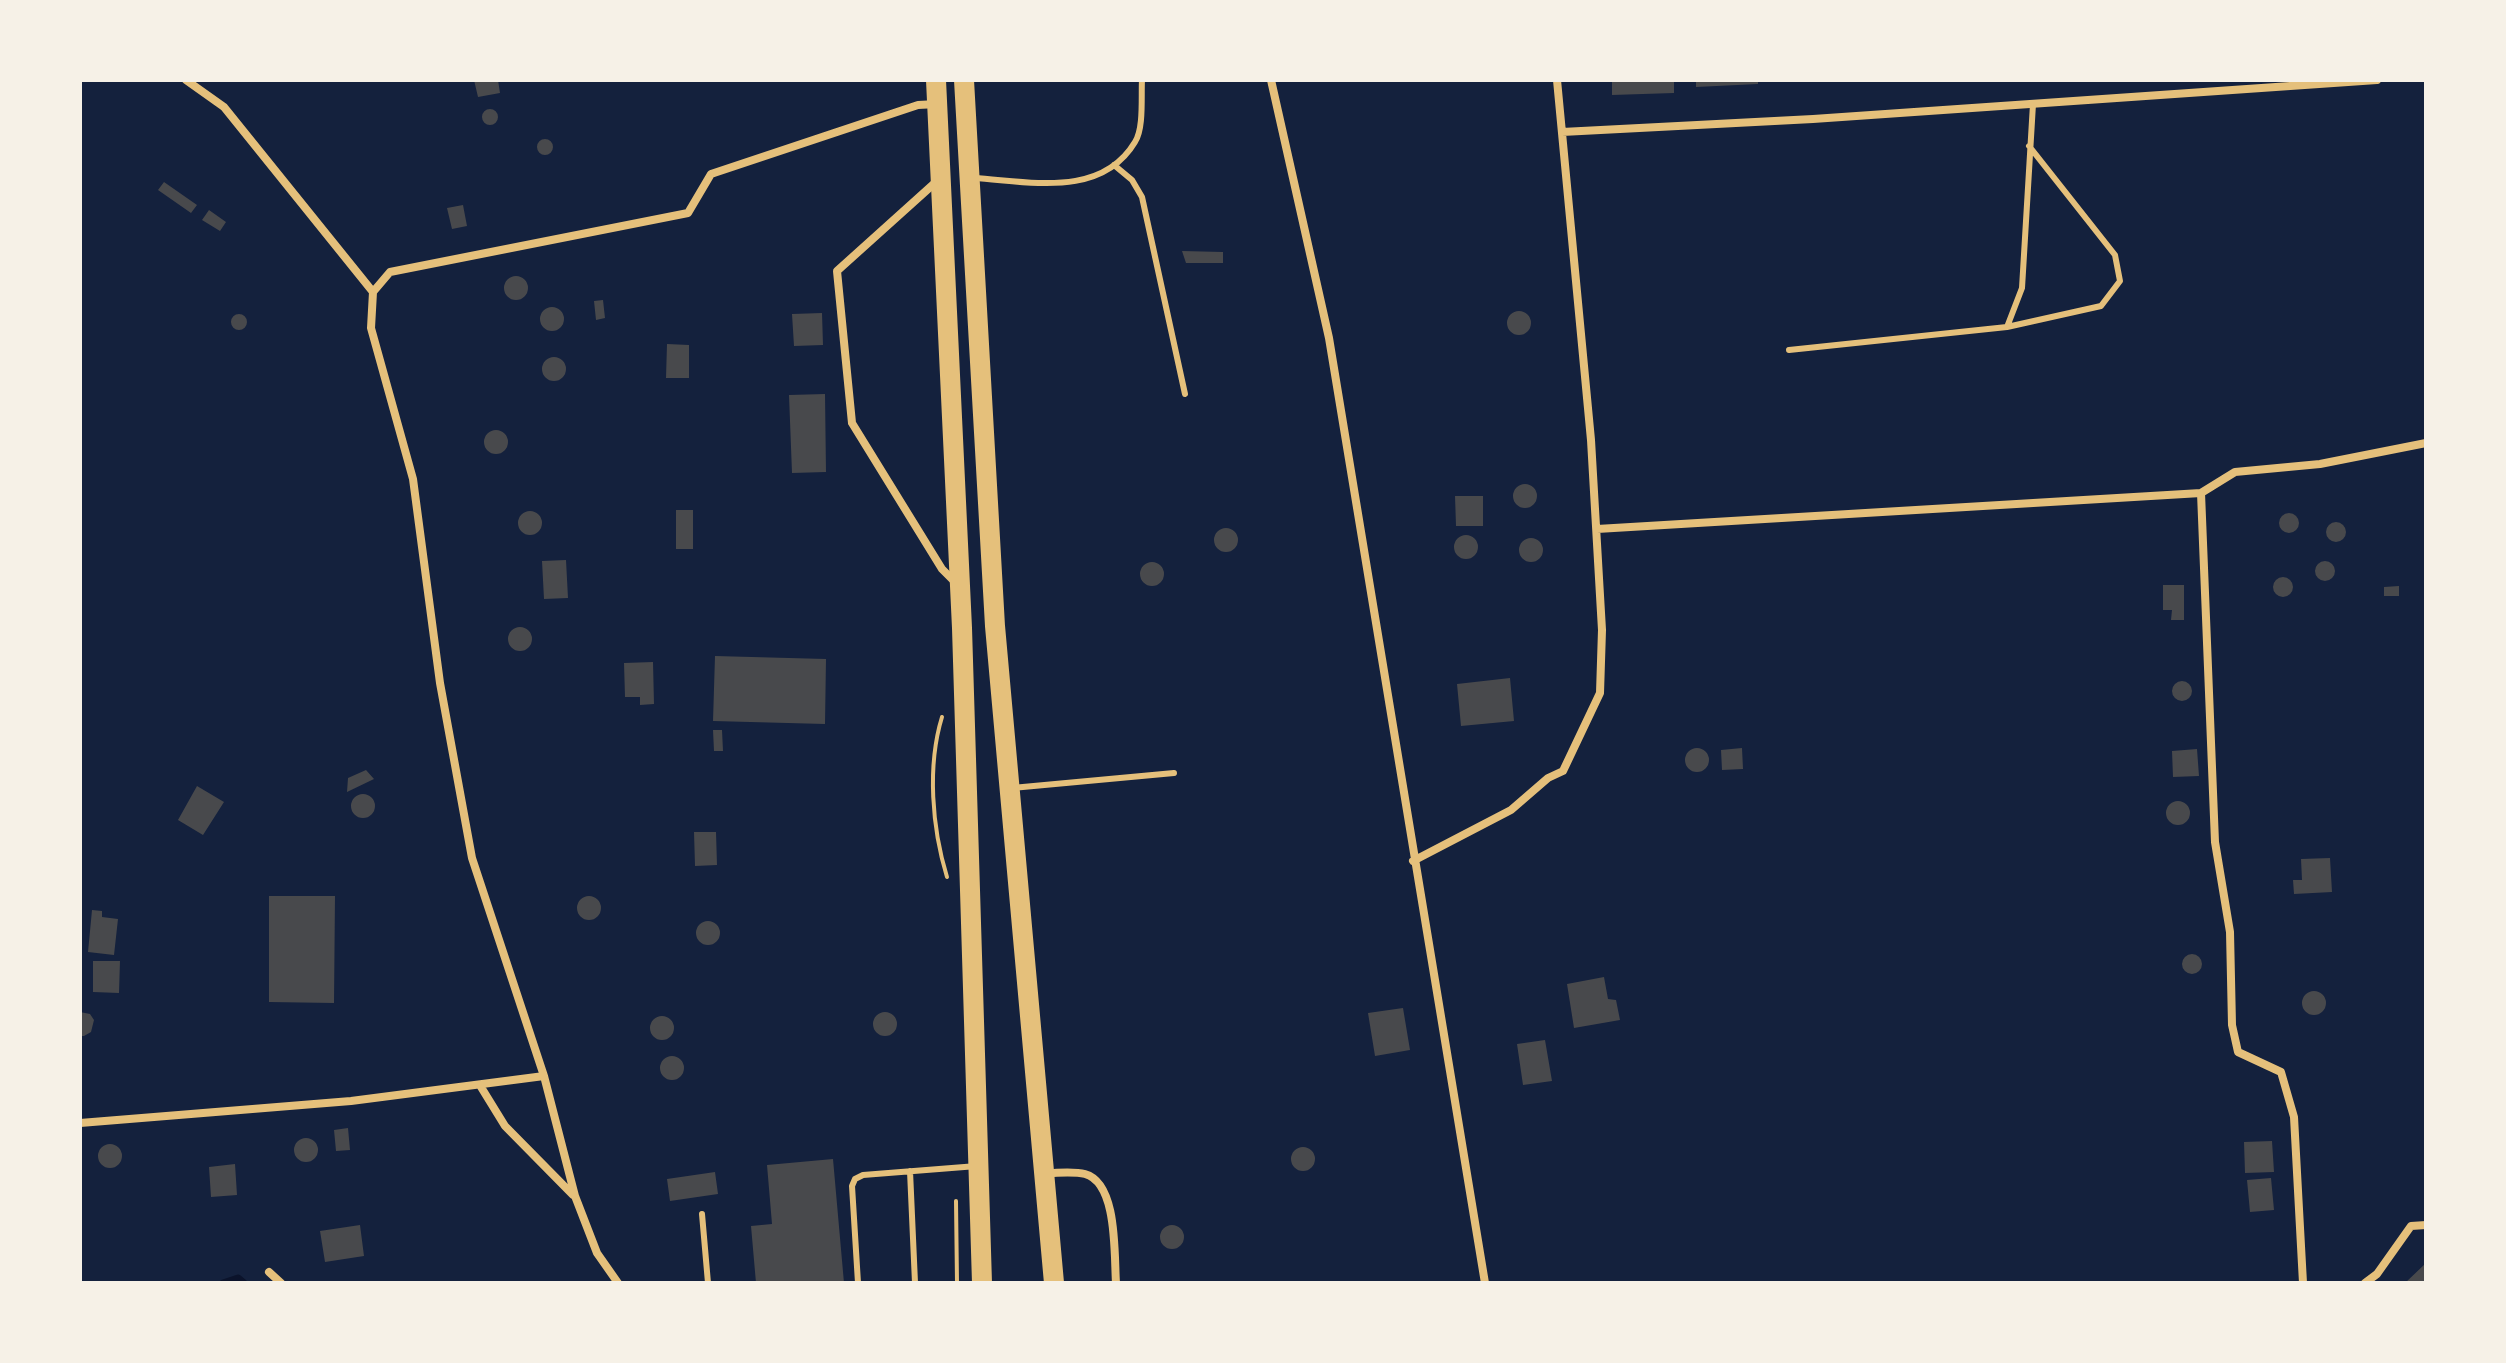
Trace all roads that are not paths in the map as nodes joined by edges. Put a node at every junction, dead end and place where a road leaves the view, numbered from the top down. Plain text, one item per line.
1 (186, 80) edge
2 (936, 80) edge
3 (964, 80) edge
4 (1142, 80) edge
5 (1271, 80) edge
6 (1557, 80) edge
7 (2377, 80) edge
8 (938, 104) junction
9 (2033, 104) junction
10 (1562, 132) junction
11 (2029, 146) junction
12 (1114, 165) junction
13 (970, 177) junction
14 (941, 179) junction
15 (373, 292) junction
16 (2007, 327) junction
17 (1789, 350) dead end
18 (1185, 394) dead end
19 (2426, 443) edge
20 (2201, 493) junction
21 (1597, 529) junction
22 (960, 586) junction
23 (1174, 773) dead end
24 (1009, 788) junction
25 (1413, 861) junction
26 (544, 1076) junction
27 (481, 1087) junction
28 (80, 1123) edge
29 (980, 1166) junction
30 (910, 1171) junction
31 (1042, 1173) junction
32 (575, 1196) junction
33 (702, 1214) dead end
34 (2426, 1225) edge
35 (269, 1272) dead end
36 (281, 1283) edge
37 (618, 1283) edge
38 (708, 1283) edge
39 (858, 1283) edge
40 (915, 1283) edge
41 (982, 1283) edge
42 (1054, 1283) edge
43 (1116, 1283) edge
44 (1485, 1283) edge
45 (2303, 1283) edge
46 (2365, 1283) edge

1 - 15 street
2 - 8 highway
3 - 13 highway
4 - 12 lane
5 - 25 street
6 - 10 street
7 - 9 street
8 - 14 highway
8 - 15 street
9 - 10 street
9 - 11 lane
10 - 21 street
11 - 16 lane
11 - 16 lane
12 - 13 lane
12 - 18 lane
13 - 24 highway
14 - 22 highway
14 - 22 street
15 - 26 street
16 - 17 lane
19 - 20 street
20 - 21 street
20 - 45 street
21 - 25 street
22 - 29 highway
23 - 24 lane
24 - 31 highway
25 - 44 street
26 - 27 street
26 - 32 street
27 - 28 street
27 - 32 street
29 - 30 lane
29 - 41 highway
30 - 39 lane
30 - 40 lane
31 - 42 highway
31 - 43 street
32 - 37 street
33 - 38 lane
34 - 46 street
35 - 36 street

